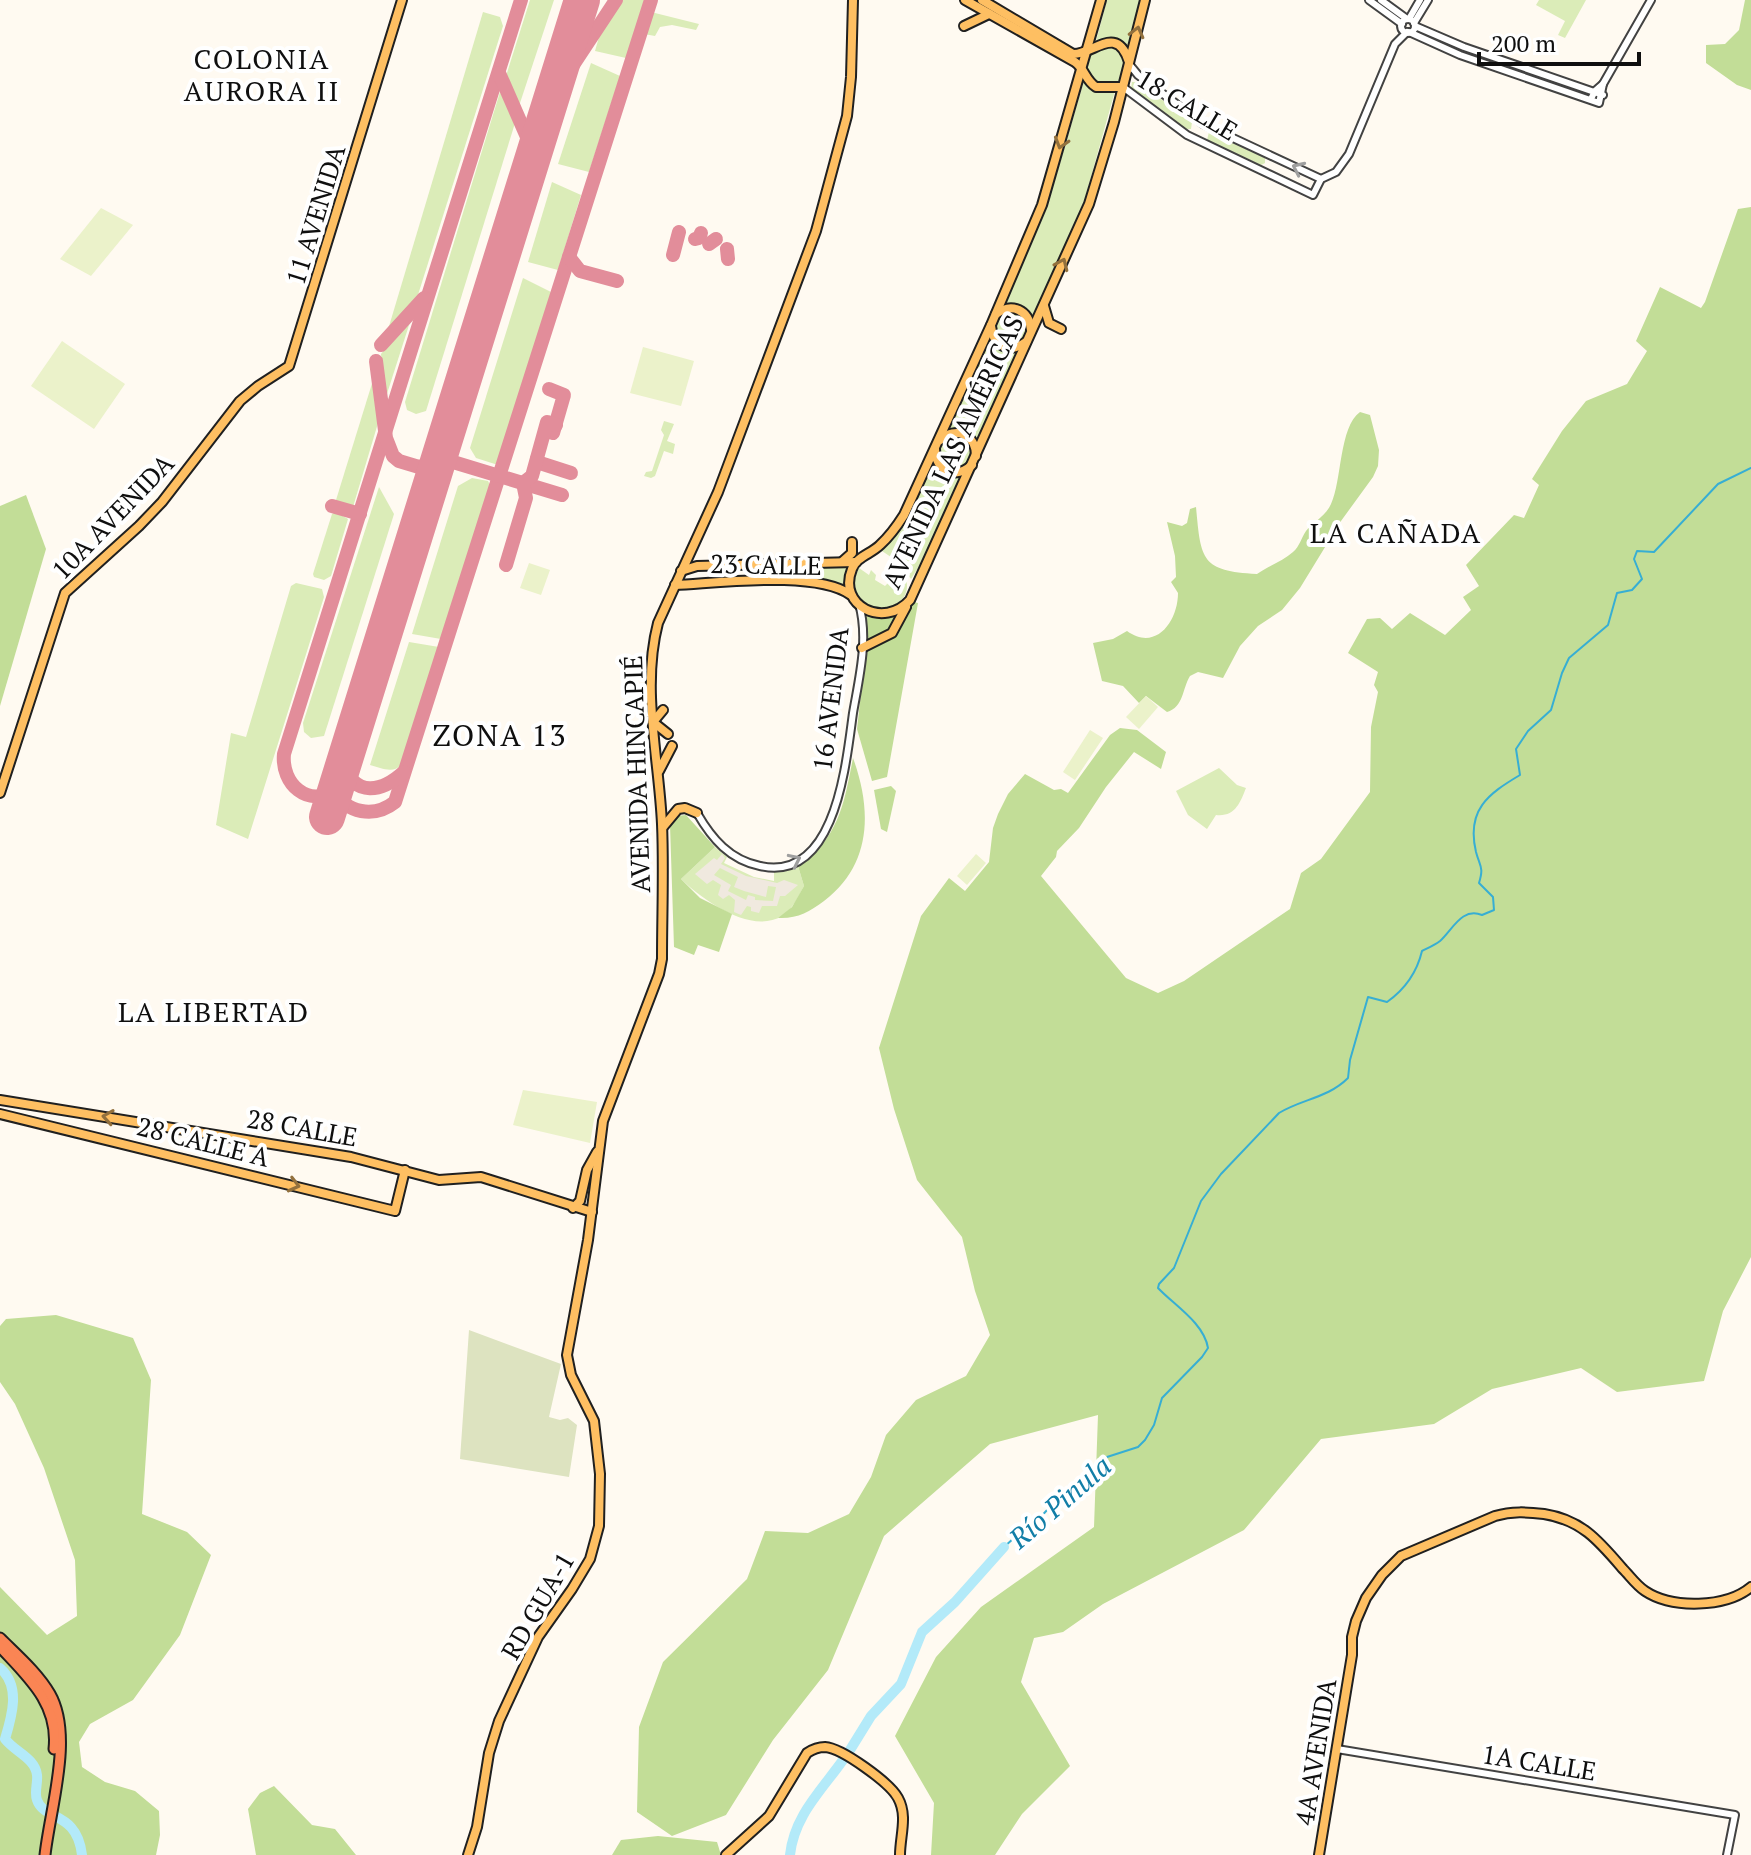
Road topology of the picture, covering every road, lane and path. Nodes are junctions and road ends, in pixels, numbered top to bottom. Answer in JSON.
{"nodes":[{"id":1,"x":402,"y":0,"type":"edge"},
{"id":2,"x":853,"y":0,"type":"edge"},
{"id":3,"x":965,"y":0,"type":"edge"},
{"id":4,"x":982,"y":0,"type":"edge"},
{"id":5,"x":1101,"y":0,"type":"edge"},
{"id":6,"x":1145,"y":0,"type":"edge"},
{"id":7,"x":1369,"y":0,"type":"edge"},
{"id":8,"x":1381,"y":0,"type":"edge"},
{"id":9,"x":1420,"y":0,"type":"edge"},
{"id":10,"x":1428,"y":0,"type":"edge"},
{"id":11,"x":1651,"y":0,"type":"edge"},
{"id":12,"x":989,"y":14,"type":"junction"},
{"id":13,"x":964,"y":26,"type":"dead end"},
{"id":14,"x":1408,"y":26,"type":"junction"},
{"id":15,"x":1088,"y":51,"type":"junction"},
{"id":16,"x":1129,"y":64,"type":"junction"},
{"id":17,"x":1083,"y":68,"type":"junction"},
{"id":18,"x":1609,"y":74,"type":"junction"},
{"id":19,"x":1603,"y":84,"type":"junction"},
{"id":20,"x":1123,"y":87,"type":"junction"},
{"id":21,"x":1582,"y":87,"type":"junction"},
{"id":22,"x":1595,"y":91,"type":"junction"},
{"id":23,"x":1603,"y":95,"type":"junction"},
{"id":24,"x":1591,"y":99,"type":"junction"},
{"id":25,"x":1321,"y":179,"type":"junction"},
{"id":26,"x":1044,"y":305,"type":"junction"},
{"id":27,"x":995,"y":315,"type":"junction"},
{"id":28,"x":991,"y":325,"type":"junction"},
{"id":29,"x":1061,"y":329,"type":"dead end"},
{"id":30,"x":1031,"y":331,"type":"junction"},
{"id":31,"x":1027,"y":341,"type":"junction"},
{"id":32,"x":296,"y":350,"type":"joint"},
{"id":33,"x":938,"y":443,"type":"junction"},
{"id":34,"x":974,"y":461,"type":"junction"},
{"id":35,"x":852,"y":542,"type":"dead end"},
{"id":36,"x":689,"y":554,"type":"junction"},
{"id":37,"x":856,"y":562,"type":"junction"},
{"id":38,"x":838,"y":563,"type":"junction"},
{"id":39,"x":772,"y":564,"type":"junction"},
{"id":40,"x":697,"y":566,"type":"junction"},
{"id":41,"x":681,"y":571,"type":"junction"},
{"id":42,"x":772,"y":582,"type":"junction"},
{"id":43,"x":675,"y":585,"type":"junction"},
{"id":44,"x":856,"y":600,"type":"junction"},
{"id":45,"x":910,"y":600,"type":"junction"},
{"id":46,"x":862,"y":648,"type":"junction"},
{"id":47,"x":663,"y":710,"type":"dead end"},
{"id":48,"x":653,"y":722,"type":"junction"},
{"id":49,"x":668,"y":734,"type":"dead end"},
{"id":50,"x":672,"y":746,"type":"dead end"},
{"id":51,"x":659,"y":772,"type":"junction"},
{"id":52,"x":0,"y":793,"type":"edge"},
{"id":53,"x":697,"y":813,"type":"joint"},
{"id":54,"x":662,"y":828,"type":"junction"},
{"id":55,"x":0,"y":1100,"type":"edge"},
{"id":56,"x":0,"y":1114,"type":"edge"},
{"id":57,"x":599,"y":1143,"type":"junction"},
{"id":58,"x":405,"y":1170,"type":"junction"},
{"id":59,"x":573,"y":1208,"type":"junction"},
{"id":60,"x":592,"y":1212,"type":"junction"},
{"id":61,"x":571,"y":1329,"type":"joint"},
{"id":62,"x":1751,"y":1587,"type":"edge"},
{"id":63,"x":0,"y":1638,"type":"edge"},
{"id":64,"x":0,"y":1647,"type":"edge"},
{"id":65,"x":20,"y":1663,"type":"junction"},
{"id":66,"x":1337,"y":1749,"type":"junction"},
{"id":67,"x":42,"y":1855,"type":"edge"},
{"id":68,"x":468,"y":1855,"type":"edge"},
{"id":69,"x":726,"y":1855,"type":"edge"},
{"id":70,"x":900,"y":1855,"type":"edge"},
{"id":71,"x":1319,"y":1855,"type":"edge"},
{"id":72,"x":1727,"y":1855,"type":"edge"}],
"edges":[{"from":1,"to":32,"type":"main road","name":"11 AVENIDA"},
{"from":2,"to":36,"type":"main road","name":"AVENIDA HINCAPIÉ"},
{"from":3,"to":12,"type":"main road","name":"18 CALLE"},
{"from":4,"to":15,"type":"main road","name":"18 CALLE"},
{"from":5,"to":15,"type":"main road","name":"AVENIDA LAS AMÉRICAS"},
{"from":16,"to":6,"type":"main road","name":"AVENIDA LAS AMÉRICAS","one_way":true},
{"from":7,"to":14,"type":"street"},
{"from":8,"to":14,"type":"street"},
{"from":9,"to":14,"type":"street"},
{"from":10,"to":14,"type":"street"},
{"from":11,"to":18,"type":"street"},
{"from":12,"to":13,"type":"main road"},
{"from":12,"to":17,"type":"main road","name":"18 CALLE"},
{"from":14,"to":21,"type":"street"},
{"from":14,"to":24,"type":"street"},
{"from":14,"to":25,"type":"street"},
{"from":15,"to":16,"type":"main road","name":"18 CALLE"},
{"from":15,"to":17,"type":"main road","name":"AVENIDA LAS AMÉRICAS"},
{"from":16,"to":20,"type":"main road","name":"AVENIDA LAS AMÉRICAS"},
{"from":25,"to":16,"type":"street","name":"18 CALLE","one_way":true},
{"from":17,"to":20,"type":"main road","name":"18 CALLE"},
{"from":17,"to":27,"type":"main road","name":"AVENIDA LAS AMÉRICAS","one_way":true},
{"from":18,"to":19,"type":"street"},
{"from":18,"to":21,"type":"street"},
{"from":19,"to":22,"type":"street"},
{"from":19,"to":23,"type":"street"},
{"from":20,"to":25,"type":"street","name":"18 CALLE"},
{"from":26,"to":20,"type":"main road","name":"AVENIDA LAS AMÉRICAS","one_way":true},
{"from":21,"to":22,"type":"street"},
{"from":22,"to":23,"type":"street"},
{"from":22,"to":24,"type":"street"},
{"from":23,"to":24,"type":"street"},
{"from":26,"to":29,"type":"main road"},
{"from":26,"to":30,"type":"main road","name":"AVENIDA LAS AMÉRICAS"},
{"from":27,"to":28,"type":"main road","name":"AVENIDA LAS AMÉRICAS"},
{"from":27,"to":30,"type":"main road"},
{"from":28,"to":31,"type":"main road"},
{"from":28,"to":33,"type":"main road","name":"AVENIDA LAS AMÉRICAS"},
{"from":30,"to":31,"type":"main road","name":"AVENIDA LAS AMÉRICAS"},
{"from":31,"to":34,"type":"main road","name":"AVENIDA LAS AMÉRICAS"},
{"from":32,"to":52,"type":"main road","name":"10A AVENIDA"},
{"from":33,"to":34,"type":"main road"},
{"from":33,"to":34,"type":"main road"},
{"from":33,"to":37,"type":"main road","name":"AVENIDA LAS AMÉRICAS"},
{"from":34,"to":45,"type":"main road","name":"AVENIDA LAS AMÉRICAS"},
{"from":35,"to":38,"type":"main road"},
{"from":36,"to":40,"type":"main road"},
{"from":36,"to":41,"type":"main road","name":"AVENIDA HINCAPIÉ"},
{"from":37,"to":38,"type":"main road","name":"23 CALLE"},
{"from":37,"to":44,"type":"main road","name":"AVENIDA LAS AMÉRICAS"},
{"from":38,"to":39,"type":"main road","name":"23 CALLE"},
{"from":39,"to":40,"type":"main road","name":"23 CALLE"},
{"from":39,"to":42,"type":"main road"},
{"from":40,"to":41,"type":"main road","name":"23 CALLE"},
{"from":41,"to":43,"type":"main road","name":"AVENIDA HINCAPIÉ"},
{"from":42,"to":43,"type":"main road","name":"23 CALLE"},
{"from":42,"to":44,"type":"main road","name":"23 CALLE"},
{"from":43,"to":48,"type":"main road","name":"AVENIDA HINCAPIÉ"},
{"from":44,"to":45,"type":"main road","name":"AVENIDA LAS AMÉRICAS"},
{"from":44,"to":46,"type":"street","name":"16 AVENIDA"},
{"from":45,"to":46,"type":"main road"},
{"from":53,"to":46,"type":"street","name":"16 AVENIDA","one_way":true},
{"from":47,"to":48,"type":"main road"},
{"from":48,"to":49,"type":"main road"},
{"from":48,"to":51,"type":"main road","name":"AVENIDA HINCAPIÉ"},
{"from":50,"to":51,"type":"main road"},
{"from":51,"to":54,"type":"main road","name":"AVENIDA HINCAPIÉ"},
{"from":53,"to":54,"type":"main road"},
{"from":54,"to":57,"type":"main road","name":"AVENIDA HINCAPIÉ"},
{"from":58,"to":55,"type":"main road","name":"28 CALLE","one_way":true},
{"from":56,"to":58,"type":"main road","name":"28 CALLE A","one_way":true},
{"from":57,"to":59,"type":"main road"},
{"from":57,"to":60,"type":"main road","name":"AVENIDA HINCAPIÉ"},
{"from":58,"to":59,"type":"main road","name":"28 CALLE"},
{"from":59,"to":60,"type":"main road","name":"28 CALLE"},
{"from":60,"to":61,"type":"main road","name":"AVENIDA HINCAPIÉ"},
{"from":61,"to":68,"type":"main road","name":"RD GUA-1"},
{"from":62,"to":66,"type":"main road","name":"4A AVENIDA"},
{"from":63,"to":65,"type":"highway"},
{"from":64,"to":65,"type":"highway"},
{"from":65,"to":67,"type":"highway"},
{"from":66,"to":71,"type":"main road","name":"4A AVENIDA"},
{"from":66,"to":72,"type":"street","name":"1A CALLE"},
{"from":69,"to":70,"type":"main road"}]}
